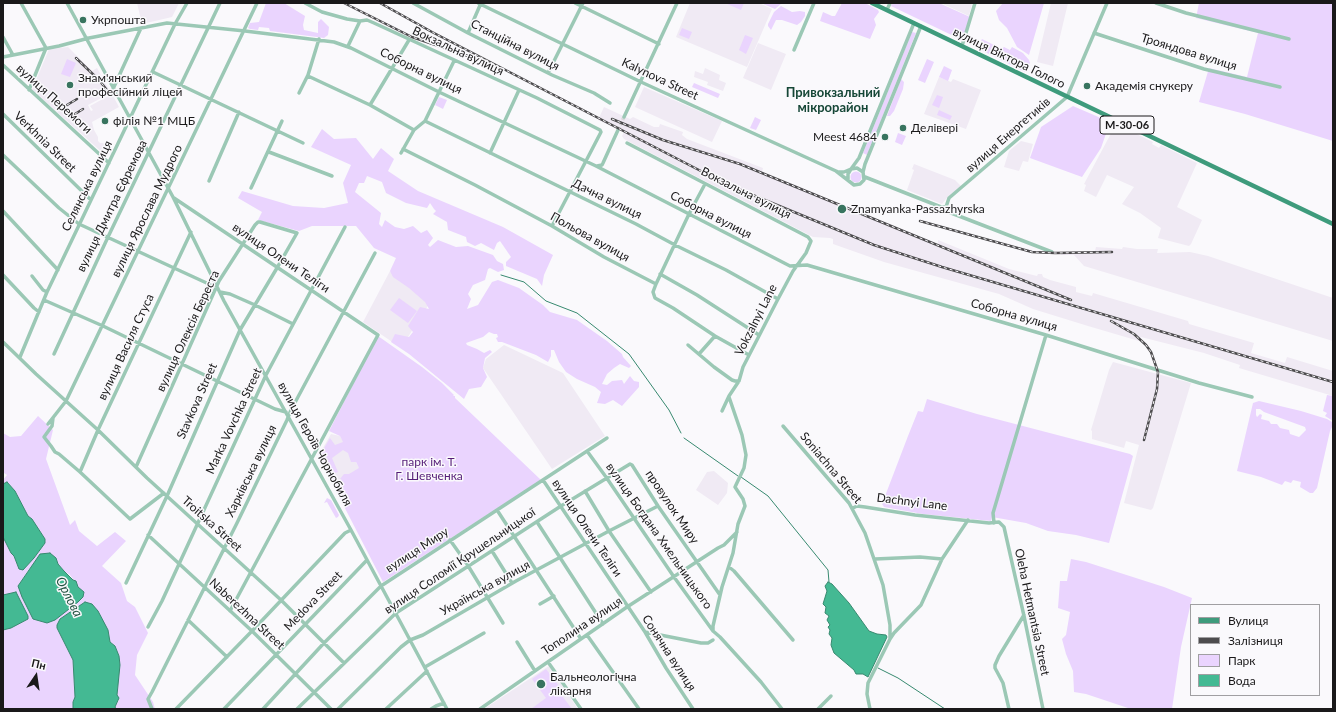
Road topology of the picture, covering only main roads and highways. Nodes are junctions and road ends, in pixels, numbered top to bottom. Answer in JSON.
{"nodes":[{"id":1,"x":872,"y":3,"type":"edge"},
{"id":2,"x":1333,"y":224,"type":"edge"}],
"edges":[{"from":1,"to":2,"type":"main road","name":"вулиця Віктора Голого","number":"М-30-06"}]}
